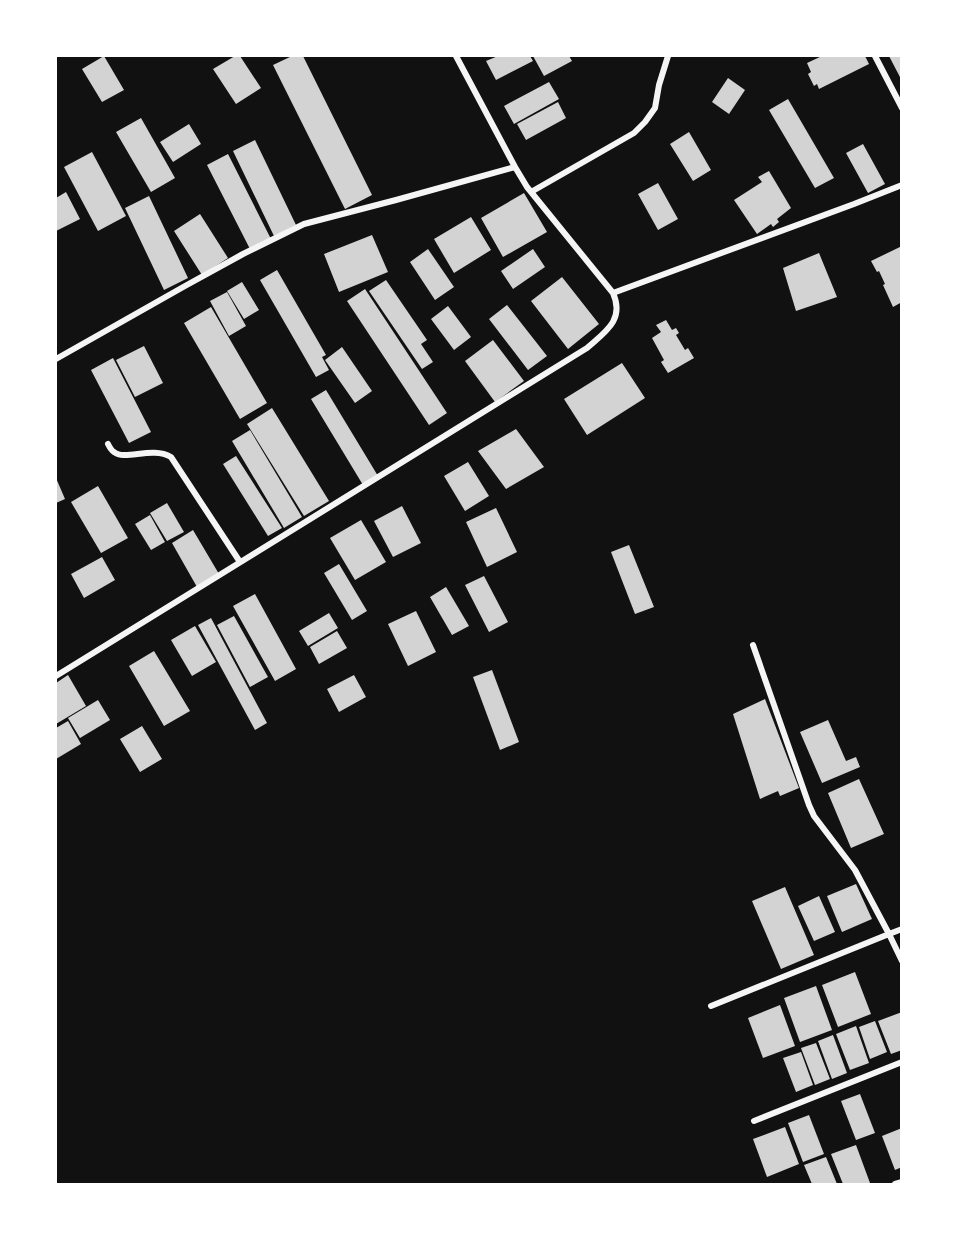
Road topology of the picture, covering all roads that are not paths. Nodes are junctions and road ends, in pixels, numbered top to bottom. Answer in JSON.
{"nodes":[{"id":1,"x":456,"y":56,"type":"edge"},
{"id":2,"x":668,"y":56,"type":"edge"},
{"id":3,"x":875,"y":56,"type":"edge"},
{"id":4,"x":902,"y":108,"type":"edge"},
{"id":5,"x":514,"y":167,"type":"junction"},
{"id":6,"x":902,"y":185,"type":"edge"},
{"id":7,"x":531,"y":192,"type":"junction"},
{"id":8,"x":613,"y":293,"type":"junction"},
{"id":9,"x":56,"y":359,"type":"edge"},
{"id":10,"x":108,"y":444,"type":"dead end"},
{"id":11,"x":240,"y":562,"type":"junction"},
{"id":12,"x":753,"y":645,"type":"dead end"},
{"id":13,"x":56,"y":676,"type":"edge"},
{"id":14,"x":902,"y":928,"type":"edge"},
{"id":15,"x":889,"y":934,"type":"junction"},
{"id":16,"x":902,"y":961,"type":"edge"},
{"id":17,"x":711,"y":1006,"type":"dead end"},
{"id":18,"x":902,"y":1062,"type":"edge"},
{"id":19,"x":754,"y":1121,"type":"dead end"},
{"id":20,"x":902,"y":1182,"type":"edge"},
{"id":21,"x":895,"y":1185,"type":"edge"}],
"edges":[{"from":1,"to":5,"type":"street"},
{"from":2,"to":7,"type":"street"},
{"from":3,"to":4,"type":"street"},
{"from":5,"to":7,"type":"street"},
{"from":5,"to":9,"type":"street"},
{"from":6,"to":8,"type":"street"},
{"from":7,"to":8,"type":"street"},
{"from":8,"to":11,"type":"street"},
{"from":10,"to":11,"type":"street"},
{"from":11,"to":13,"type":"street"},
{"from":12,"to":15,"type":"street"},
{"from":14,"to":15,"type":"street"},
{"from":15,"to":16,"type":"street"},
{"from":15,"to":17,"type":"street"},
{"from":18,"to":19,"type":"street"},
{"from":20,"to":21,"type":"street"}]}
